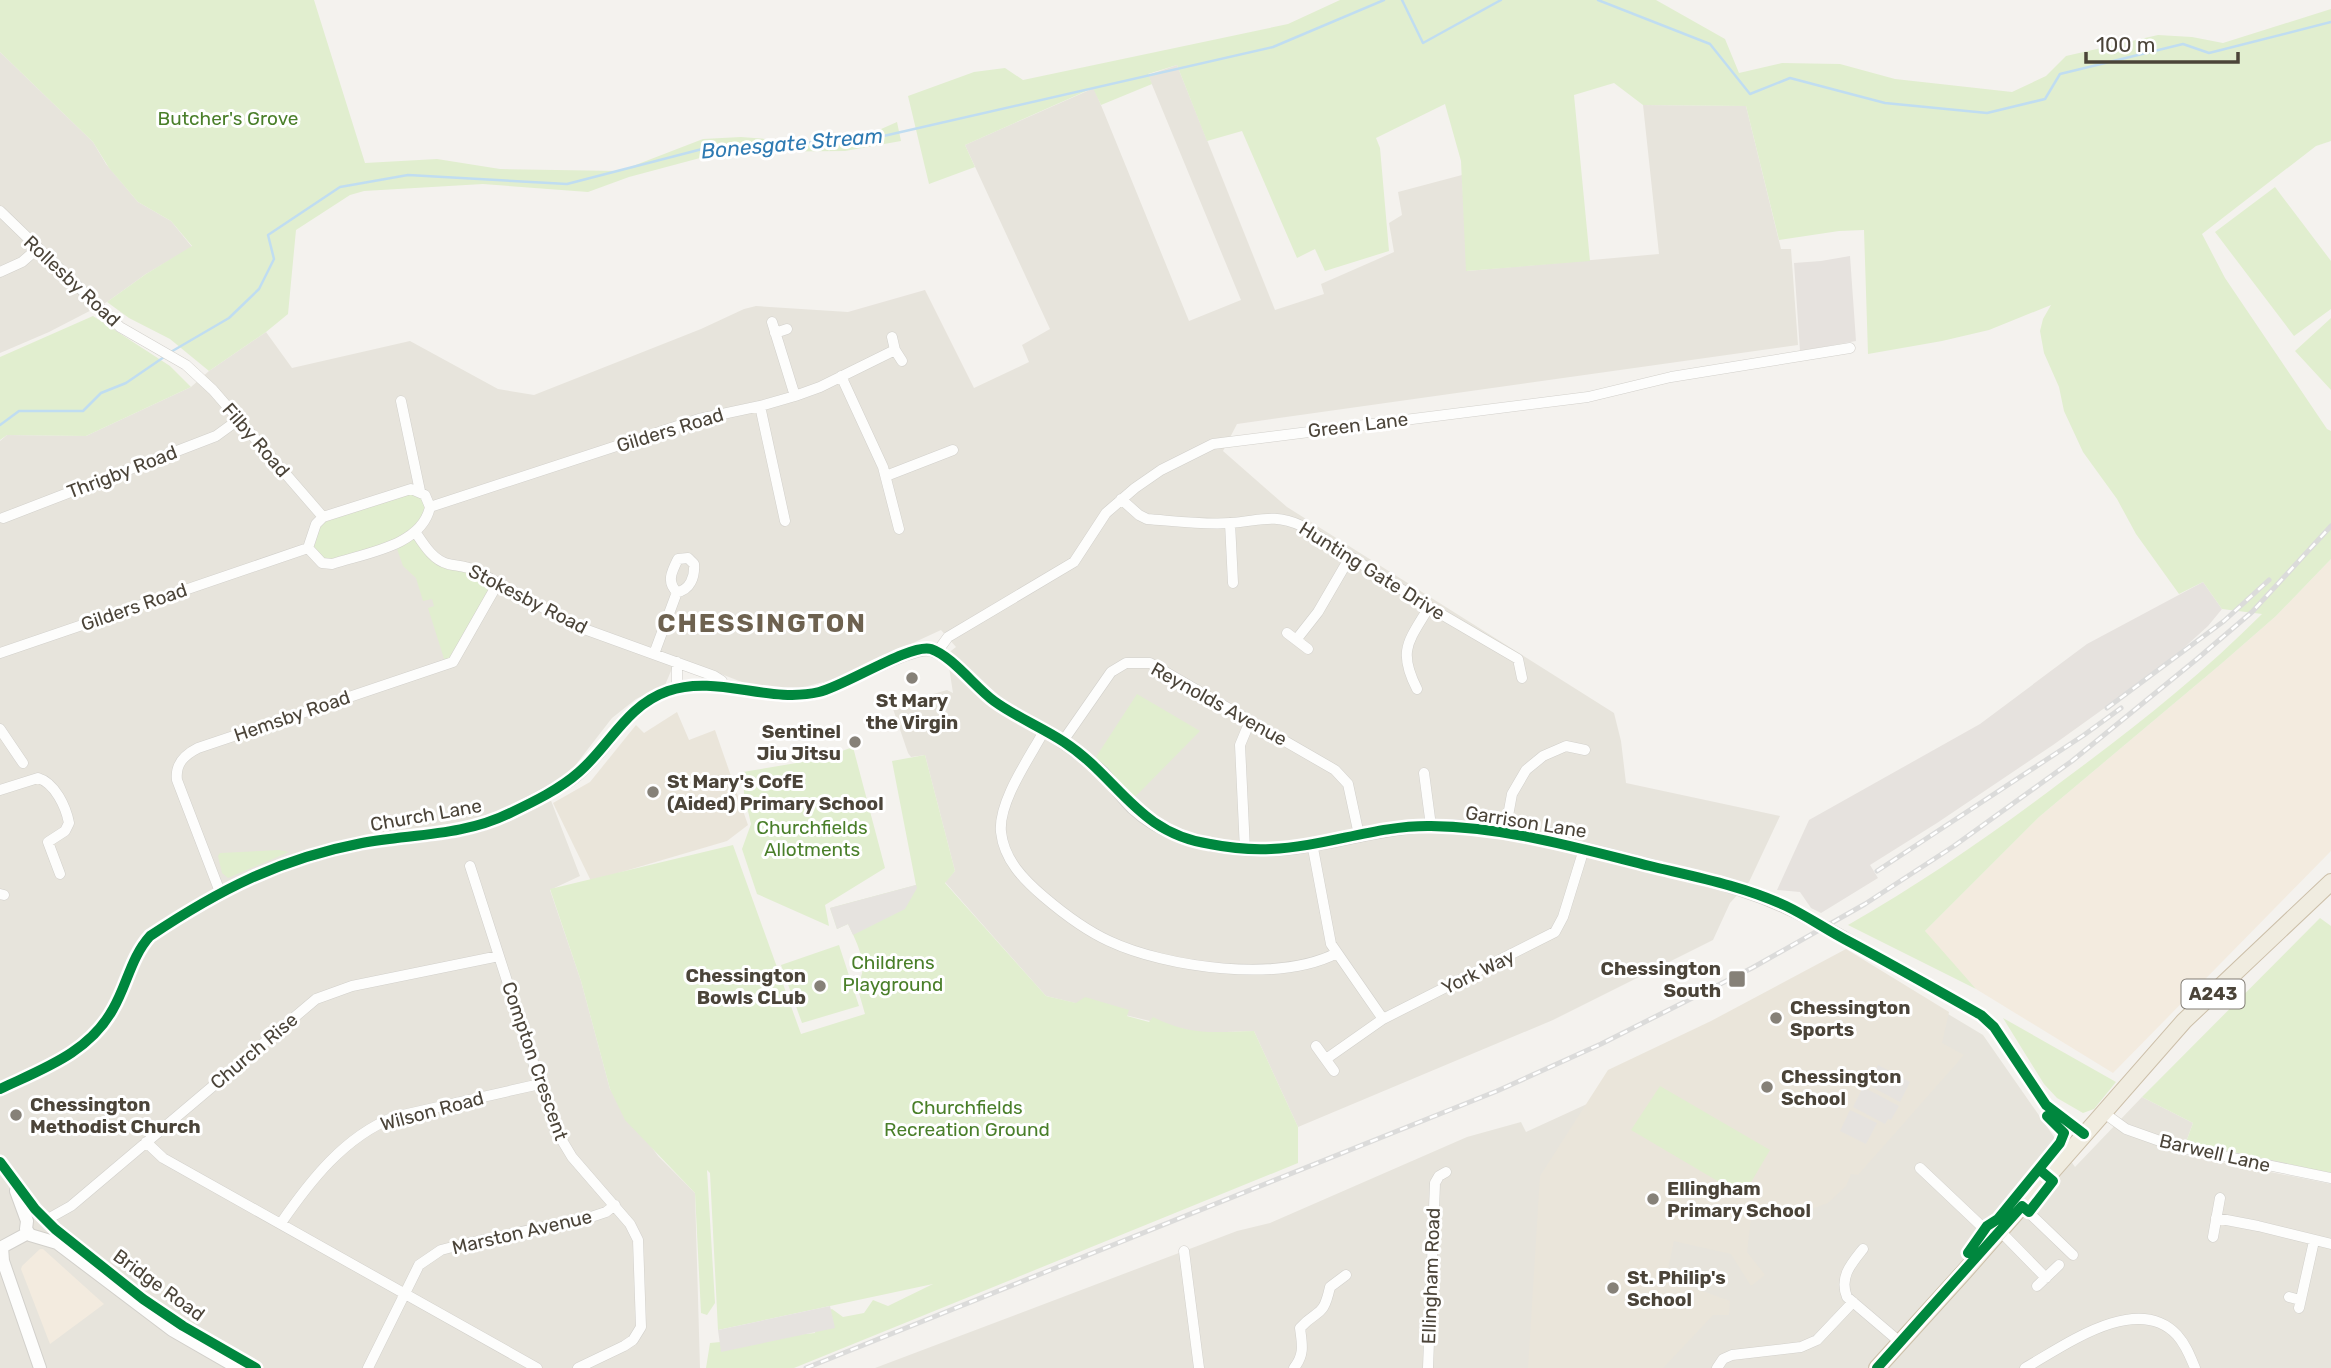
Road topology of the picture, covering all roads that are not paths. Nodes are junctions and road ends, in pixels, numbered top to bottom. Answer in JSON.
{"nodes":[{"id":1,"x":0,"y":211,"type":"edge"},
{"id":2,"x":37,"y":249,"type":"junction"},
{"id":3,"x":0,"y":272,"type":"edge"},
{"id":4,"x":772,"y":322,"type":"dead end"},
{"id":5,"x":787,"y":329,"type":"dead end"},
{"id":6,"x":775,"y":333,"type":"junction"},
{"id":7,"x":892,"y":337,"type":"dead end"},
{"id":8,"x":1850,"y":348,"type":"dead end"},
{"id":9,"x":895,"y":350,"type":"junction"},
{"id":10,"x":902,"y":361,"type":"dead end"},
{"id":11,"x":186,"y":365,"type":"joint"},
{"id":12,"x":841,"y":376,"type":"junction"},
{"id":13,"x":795,"y":396,"type":"junction"},
{"id":14,"x":401,"y":401,"type":"dead end"},
{"id":15,"x":760,"y":406,"type":"junction"},
{"id":16,"x":238,"y":421,"type":"junction"},
{"id":17,"x":936,"y":444,"type":"dead end"},
{"id":18,"x":953,"y":450,"type":"dead end"},
{"id":19,"x":940,"y":455,"type":"junction"},
{"id":20,"x":886,"y":476,"type":"junction"},
{"id":21,"x":420,"y":491,"type":"junction"},
{"id":22,"x":1121,"y":499,"type":"junction"},
{"id":23,"x":430,"y":507,"type":"junction"},
{"id":24,"x":323,"y":517,"type":"junction"},
{"id":25,"x":3,"y":518,"type":"dead end"},
{"id":26,"x":785,"y":522,"type":"dead end"},
{"id":27,"x":1230,"y":523,"type":"junction"},
{"id":28,"x":899,"y":529,"type":"dead end"},
{"id":29,"x":415,"y":533,"type":"junction"},
{"id":30,"x":308,"y":548,"type":"junction"},
{"id":31,"x":1350,"y":557,"type":"junction"},
{"id":32,"x":498,"y":583,"type":"junction"},
{"id":33,"x":1233,"y":583,"type":"dead end"},
{"id":34,"x":677,"y":592,"type":"dead end"},
{"id":35,"x":1429,"y":607,"type":"junction"},
{"id":36,"x":1308,"y":649,"type":"dead end"},
{"id":37,"x":937,"y":652,"type":"junction"},
{"id":38,"x":0,"y":653,"type":"edge"},
{"id":39,"x":654,"y":654,"type":"junction"},
{"id":40,"x":677,"y":663,"type":"junction"},
{"id":41,"x":1522,"y":678,"type":"dead end"},
{"id":42,"x":677,"y":688,"type":"junction"},
{"id":43,"x":722,"y":688,"type":"junction"},
{"id":44,"x":1417,"y":689,"type":"dead end"},
{"id":45,"x":1250,"y":721,"type":"junction"},
{"id":46,"x":0,"y":729,"type":"edge"},
{"id":47,"x":1044,"y":731,"type":"junction"},
{"id":48,"x":1063,"y":741,"type":"junction"},
{"id":49,"x":1585,"y":750,"type":"dead end"},
{"id":50,"x":23,"y":763,"type":"dead end"},
{"id":51,"x":1424,"y":773,"type":"dead end"},
{"id":52,"x":0,"y":790,"type":"edge"},
{"id":53,"x":1431,"y":826,"type":"junction"},
{"id":54,"x":1505,"y":832,"type":"junction"},
{"id":55,"x":1359,"y":835,"type":"junction"},
{"id":56,"x":1312,"y":844,"type":"junction"},
{"id":57,"x":1584,"y":849,"type":"junction"},
{"id":58,"x":1245,"y":850,"type":"junction"},
{"id":59,"x":470,"y":866,"type":"dead end"},
{"id":60,"x":60,"y":874,"type":"dead end"},
{"id":61,"x":2331,"y":882,"type":"edge"},
{"id":62,"x":220,"y":892,"type":"junction"},
{"id":63,"x":1337,"y":953,"type":"junction"},
{"id":64,"x":499,"y":956,"type":"junction"},
{"id":65,"x":1382,"y":1019,"type":"junction"},
{"id":66,"x":1317,"y":1046,"type":"dead end"},
{"id":67,"x":1326,"y":1059,"type":"junction"},
{"id":68,"x":1334,"y":1071,"type":"dead end"},
{"id":69,"x":540,"y":1084,"type":"junction"},
{"id":70,"x":0,"y":1089,"type":"edge"},
{"id":71,"x":2104,"y":1113,"type":"junction"},
{"id":72,"x":2084,"y":1134,"type":"junction"},
{"id":73,"x":146,"y":1142,"type":"junction"},
{"id":74,"x":2,"y":1164,"type":"edge"},
{"id":75,"x":1920,"y":1168,"type":"dead end"},
{"id":76,"x":1446,"y":1172,"type":"dead end"},
{"id":77,"x":2331,"y":1178,"type":"edge"},
{"id":78,"x":2220,"y":1198,"type":"dead end"},
{"id":79,"x":615,"y":1205,"type":"junction"},
{"id":80,"x":2022,"y":1206,"type":"junction"},
{"id":81,"x":45,"y":1219,"type":"junction"},
{"id":82,"x":2216,"y":1219,"type":"junction"},
{"id":83,"x":281,"y":1223,"type":"junction"},
{"id":84,"x":32,"y":1230,"type":"junction"},
{"id":85,"x":1997,"y":1235,"type":"junction"},
{"id":86,"x":2213,"y":1237,"type":"dead end"},
{"id":87,"x":2314,"y":1241,"type":"junction"},
{"id":88,"x":2331,"y":1244,"type":"edge"},
{"id":89,"x":1,"y":1246,"type":"edge"},
{"id":90,"x":1863,"y":1249,"type":"dead end"},
{"id":91,"x":1184,"y":1251,"type":"dead end"},
{"id":92,"x":2073,"y":1255,"type":"dead end"},
{"id":93,"x":2059,"y":1265,"type":"dead end"},
{"id":94,"x":1346,"y":1275,"type":"dead end"},
{"id":95,"x":2046,"y":1278,"type":"junction"},
{"id":96,"x":2037,"y":1286,"type":"dead end"},
{"id":97,"x":404,"y":1294,"type":"junction"},
{"id":98,"x":1853,"y":1302,"type":"junction"},
{"id":99,"x":2296,"y":1302,"type":"dead end"},
{"id":100,"x":1901,"y":1343,"type":"junction"},
{"id":101,"x":233,"y":1367,"type":"edge"},
{"id":102,"x":40,"y":1368,"type":"edge"},
{"id":103,"x":256,"y":1368,"type":"edge"},
{"id":104,"x":368,"y":1368,"type":"edge"},
{"id":105,"x":537,"y":1368,"type":"edge"},
{"id":106,"x":578,"y":1368,"type":"edge"},
{"id":107,"x":1199,"y":1368,"type":"edge"},
{"id":108,"x":1294,"y":1368,"type":"edge"},
{"id":109,"x":1428,"y":1368,"type":"edge"},
{"id":110,"x":1717,"y":1368,"type":"edge"},
{"id":111,"x":1877,"y":1368,"type":"edge"},
{"id":112,"x":2025,"y":1368,"type":"edge"},
{"id":113,"x":2196,"y":1368,"type":"edge"}],
"edges":[{"from":1,"to":2,"type":"street","name":"Rollesby Road"},
{"from":2,"to":3,"type":"street"},
{"from":2,"to":11,"type":"street","name":"Rollesby Road"},
{"from":4,"to":6,"type":"street"},
{"from":5,"to":6,"type":"street"},
{"from":6,"to":13,"type":"street"},
{"from":7,"to":9,"type":"street"},
{"from":8,"to":22,"type":"street","name":"Green Lane"},
{"from":9,"to":10,"type":"street"},
{"from":9,"to":12,"type":"street","name":"Gilders Road"},
{"from":11,"to":16,"type":"street","name":"Filby Road"},
{"from":12,"to":13,"type":"street","name":"Gilders Road"},
{"from":12,"to":20,"type":"street"},
{"from":13,"to":15,"type":"street","name":"Gilders Road"},
{"from":14,"to":21,"type":"street"},
{"from":15,"to":23,"type":"street","name":"Gilders Road"},
{"from":15,"to":26,"type":"street"},
{"from":16,"to":24,"type":"street","name":"Filby Road"},
{"from":16,"to":25,"type":"street","name":"Thrigby Road"},
{"from":17,"to":19,"type":"street"},
{"from":18,"to":19,"type":"street"},
{"from":19,"to":20,"type":"street"},
{"from":20,"to":28,"type":"street"},
{"from":21,"to":23,"type":"street"},
{"from":21,"to":24,"type":"street"},
{"from":22,"to":27,"type":"street","name":"Hunting Gate Drive"},
{"from":22,"to":37,"type":"street","name":"Green Lane"},
{"from":23,"to":29,"type":"street"},
{"from":24,"to":30,"type":"street"},
{"from":27,"to":31,"type":"street","name":"Hunting Gate Drive"},
{"from":27,"to":33,"type":"street"},
{"from":29,"to":30,"type":"street"},
{"from":29,"to":32,"type":"street","name":"Stokesby Road"},
{"from":30,"to":38,"type":"street","name":"Gilders Road"},
{"from":31,"to":35,"type":"street","name":"Hunting Gate Drive"},
{"from":31,"to":36,"type":"street"},
{"from":32,"to":39,"type":"street","name":"Stokesby Road"},
{"from":32,"to":62,"type":"street","name":"Hemsby Road"},
{"from":34,"to":39,"type":"street"},
{"from":35,"to":41,"type":"street","name":"Hunting Gate Drive"},
{"from":35,"to":44,"type":"street"},
{"from":37,"to":43,"type":"street","name":"Church Lane"},
{"from":37,"to":47,"type":"street","name":"Garrison Lane"},
{"from":39,"to":40,"type":"street","name":"Stokesby Road"},
{"from":40,"to":42,"type":"street"},
{"from":40,"to":43,"type":"street","name":"Stokesby Road"},
{"from":42,"to":43,"type":"street","name":"Church Lane"},
{"from":42,"to":62,"type":"street","name":"Church Lane"},
{"from":45,"to":48,"type":"street","name":"Reynolds Avenue"},
{"from":45,"to":55,"type":"street","name":"Reynolds Avenue"},
{"from":45,"to":58,"type":"street"},
{"from":46,"to":50,"type":"street"},
{"from":47,"to":48,"type":"street","name":"Garrison Lane"},
{"from":47,"to":63,"type":"street"},
{"from":48,"to":58,"type":"street","name":"Garrison Lane"},
{"from":49,"to":54,"type":"street"},
{"from":51,"to":53,"type":"street"},
{"from":52,"to":60,"type":"street"},
{"from":53,"to":54,"type":"street","name":"Garrison Lane"},
{"from":53,"to":55,"type":"street","name":"Garrison Lane"},
{"from":54,"to":57,"type":"street","name":"Garrison Lane"},
{"from":55,"to":56,"type":"street","name":"Garrison Lane"},
{"from":56,"to":58,"type":"street","name":"Garrison Lane"},
{"from":56,"to":63,"type":"street"},
{"from":57,"to":65,"type":"street","name":"York Way"},
{"from":57,"to":72,"type":"street","name":"Garrison Lane","bridge":true},
{"from":59,"to":64,"type":"street","name":"Compton Crescent"},
{"from":61,"to":71,"type":"highway","number":"A243"},
{"from":62,"to":70,"type":"street","name":"Church Lane"},
{"from":63,"to":65,"type":"street"},
{"from":64,"to":69,"type":"street","name":"Compton Crescent"},
{"from":64,"to":73,"type":"street","name":"Church Rise"},
{"from":65,"to":67,"type":"street","name":"York Way"},
{"from":66,"to":67,"type":"street"},
{"from":67,"to":68,"type":"street"},
{"from":69,"to":79,"type":"street","name":"Compton Crescent"},
{"from":69,"to":83,"type":"street","name":"Wilson Road"},
{"from":71,"to":72,"type":"highway","number":"A243"},
{"from":71,"to":77,"type":"street","name":"Barwell Lane"},
{"from":72,"to":80,"type":"highway","number":"A243"},
{"from":73,"to":81,"type":"street","name":"Church Rise"},
{"from":73,"to":83,"type":"street"},
{"from":74,"to":81,"type":"street","name":"Bridge Road"},
{"from":74,"to":84,"type":"street"},
{"from":75,"to":85,"type":"street"},
{"from":76,"to":109,"type":"street","name":"Ellingham Road"},
{"from":78,"to":82,"type":"street"},
{"from":79,"to":97,"type":"street","name":"Marston Avenue"},
{"from":79,"to":106,"type":"street","name":"Compton Crescent"},
{"from":80,"to":85,"type":"highway","number":"A243"},
{"from":80,"to":92,"type":"street"},
{"from":81,"to":84,"type":"street"},
{"from":81,"to":84,"type":"street"},
{"from":81,"to":103,"type":"street","name":"Bridge Road"},
{"from":82,"to":86,"type":"street"},
{"from":82,"to":87,"type":"street"},
{"from":83,"to":97,"type":"street"},
{"from":84,"to":89,"type":"street"},
{"from":84,"to":101,"type":"street","name":"Bridge Road"},
{"from":85,"to":95,"type":"street"},
{"from":85,"to":100,"type":"highway","number":"A243"},
{"from":87,"to":88,"type":"street"},
{"from":87,"to":99,"type":"street"},
{"from":89,"to":102,"type":"street"},
{"from":90,"to":98,"type":"street"},
{"from":91,"to":107,"type":"street"},
{"from":93,"to":95,"type":"street"},
{"from":94,"to":108,"type":"street"},
{"from":95,"to":96,"type":"street"},
{"from":97,"to":104,"type":"street","name":"Marston Avenue"},
{"from":97,"to":105,"type":"street"},
{"from":98,"to":100,"type":"street"},
{"from":98,"to":110,"type":"street"},
{"from":100,"to":111,"type":"highway","number":"A243"},
{"from":112,"to":113,"type":"street"}]}
